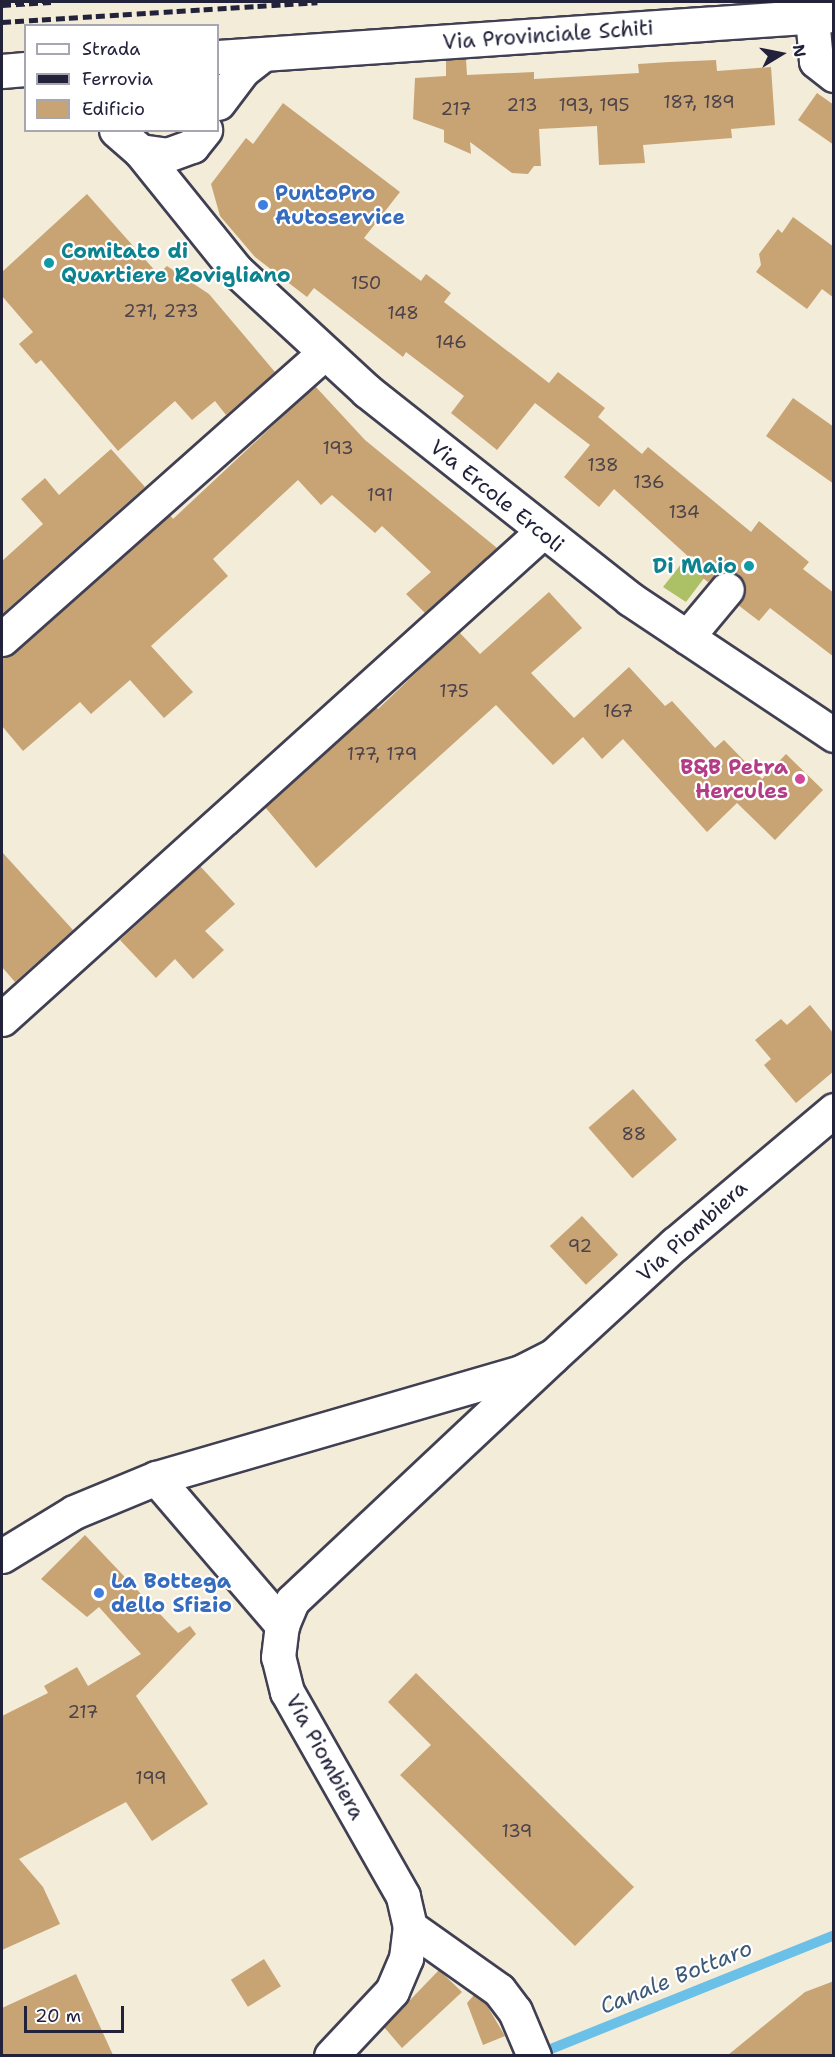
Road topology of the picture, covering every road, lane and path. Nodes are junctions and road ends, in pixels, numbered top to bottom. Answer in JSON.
{"nodes":[{"id":1,"x":823,"y":16,"type":"edge"},
{"id":2,"x":261,"y":55,"type":"junction"},
{"id":3,"x":219,"y":57,"type":"edge"},
{"id":4,"x":24,"y":69,"type":"edge"},
{"id":5,"x":2,"y":71,"type":"edge"},
{"id":6,"x":834,"y":75,"type":"edge"},
{"id":7,"x":219,"y":102,"type":"edge"},
{"id":8,"x":203,"y":133,"type":"edge"},
{"id":9,"x":128,"y":141,"type":"edge"},
{"id":10,"x":195,"y":217,"type":"junction"},
{"id":11,"x":324,"y":353,"type":"junction"},
{"id":12,"x":541,"y":532,"type":"junction"},
{"id":13,"x":727,"y":589,"type":"dead end"},
{"id":14,"x":687,"y":636,"type":"junction"},
{"id":15,"x":2,"y":639,"type":"edge"},
{"id":16,"x":834,"y":735,"type":"edge"},
{"id":17,"x":2,"y":1019,"type":"edge"},
{"id":18,"x":834,"y":1110,"type":"edge"},
{"id":19,"x":553,"y":1356,"type":"junction"},
{"id":20,"x":156,"y":1478,"type":"junction"},
{"id":21,"x":2,"y":1556,"type":"edge"},
{"id":22,"x":282,"y":1625,"type":"junction"},
{"id":23,"x":410,"y":1927,"type":"junction"},
{"id":24,"x":530,"y":2044,"type":"edge"},
{"id":25,"x":332,"y":2055,"type":"edge"}],
"edges":[{"from":1,"to":2,"type":"street","name":"Via Provinciale Schiti"},
{"from":1,"to":6,"type":"street"},
{"from":2,"to":3,"type":"street","name":"Via Provinciale Schiti"},
{"from":2,"to":7,"type":"street"},
{"from":4,"to":5,"type":"street"},
{"from":8,"to":9,"type":"street"},
{"from":8,"to":10,"type":"street"},
{"from":9,"to":10,"type":"street","name":"Via Ercole Ercoli"},
{"from":10,"to":11,"type":"street","name":"Via Ercole Ercoli"},
{"from":11,"to":12,"type":"street","name":"Via Ercole Ercoli"},
{"from":11,"to":15,"type":"street"},
{"from":12,"to":14,"type":"street","name":"Via Ercole Ercoli"},
{"from":12,"to":17,"type":"street"},
{"from":13,"to":14,"type":"street"},
{"from":14,"to":16,"type":"street","name":"Via Ercole Ercoli"},
{"from":18,"to":19,"type":"street","name":"Via Piombiera"},
{"from":19,"to":20,"type":"street","name":"Via Piombiera"},
{"from":19,"to":22,"type":"street","name":"Via Piombiera"},
{"from":20,"to":21,"type":"street","name":"Via Piombiera"},
{"from":20,"to":22,"type":"street"},
{"from":22,"to":23,"type":"street","name":"Via Piombiera"},
{"from":23,"to":24,"type":"street"},
{"from":23,"to":25,"type":"street","name":"Via Piombiera"}]}
